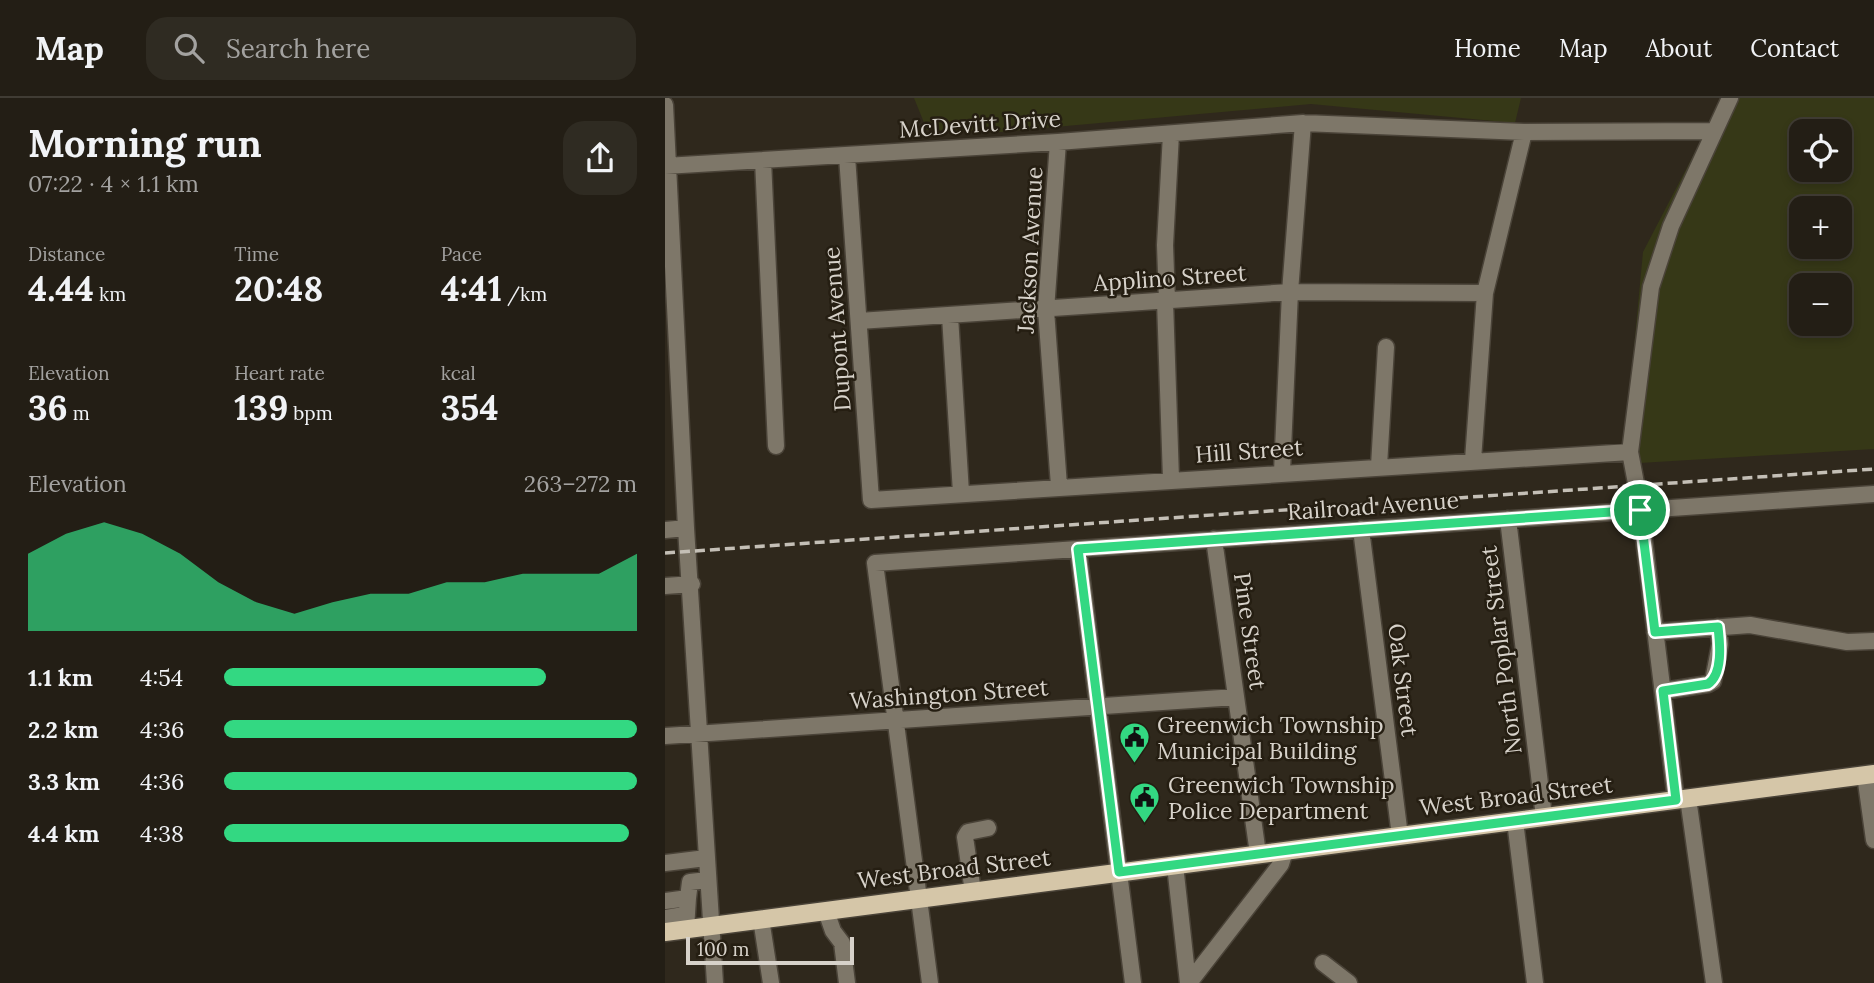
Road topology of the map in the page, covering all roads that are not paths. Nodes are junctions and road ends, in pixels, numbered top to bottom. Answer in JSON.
{"nodes":[{"id":1,"x":1730,"y":98,"type":"edge"},
{"id":2,"x":665,"y":105,"type":"edge"},
{"id":3,"x":1303,"y":123,"type":"junction"},
{"id":4,"x":1714,"y":131,"type":"junction"},
{"id":5,"x":1524,"y":132,"type":"junction"},
{"id":6,"x":1171,"y":134,"type":"junction"},
{"id":7,"x":1058,"y":142,"type":"junction"},
{"id":8,"x":848,"y":156,"type":"junction"},
{"id":9,"x":763,"y":160,"type":"junction"},
{"id":10,"x":667,"y":165,"type":"edge"},
{"id":11,"x":1290,"y":292,"type":"junction"},
{"id":12,"x":1485,"y":293,"type":"junction"},
{"id":13,"x":1166,"y":301,"type":"junction"},
{"id":14,"x":1046,"y":310,"type":"junction"},
{"id":15,"x":950,"y":316,"type":"junction"},
{"id":16,"x":859,"y":321,"type":"junction"},
{"id":17,"x":1386,"y":347,"type":"dead end"},
{"id":18,"x":776,"y":446,"type":"dead end"},
{"id":19,"x":1630,"y":452,"type":"junction"},
{"id":20,"x":1473,"y":460,"type":"junction"},
{"id":21,"x":1379,"y":466,"type":"junction"},
{"id":22,"x":1282,"y":472,"type":"junction"},
{"id":23,"x":1171,"y":479,"type":"junction"},
{"id":24,"x":1059,"y":486,"type":"junction"},
{"id":25,"x":961,"y":493,"type":"junction"},
{"id":26,"x":1874,"y":494,"type":"edge"},
{"id":27,"x":870,"y":500,"type":"joint"},
{"id":28,"x":1640,"y":510,"type":"junction"},
{"id":29,"x":1508,"y":519,"type":"junction"},
{"id":30,"x":686,"y":528,"type":"junction"},
{"id":31,"x":1360,"y":529,"type":"junction"},
{"id":32,"x":665,"y":530,"type":"edge"},
{"id":33,"x":1214,"y":539,"type":"junction"},
{"id":34,"x":1078,"y":549,"type":"junction"},
{"id":35,"x":692,"y":584,"type":"junction"},
{"id":36,"x":665,"y":586,"type":"edge"},
{"id":37,"x":1718,"y":627,"type":"junction"},
{"id":38,"x":1655,"y":632,"type":"junction"},
{"id":39,"x":1874,"y":640,"type":"edge"},
{"id":40,"x":1663,"y":691,"type":"junction"},
{"id":41,"x":1236,"y":697,"type":"junction"},
{"id":42,"x":1098,"y":706,"type":"junction"},
{"id":43,"x":895,"y":720,"type":"junction"},
{"id":44,"x":698,"y":734,"type":"junction"},
{"id":45,"x":665,"y":736,"type":"edge"},
{"id":46,"x":1870,"y":774,"type":"edge"},
{"id":47,"x":1682,"y":799,"type":"junction"},
{"id":48,"x":1544,"y":817,"type":"junction"},
{"id":49,"x":1515,"y":821,"type":"junction"},
{"id":50,"x":988,"y":828,"type":"dead end"},
{"id":51,"x":1401,"y":836,"type":"junction"},
{"id":52,"x":1874,"y":840,"type":"edge"},
{"id":53,"x":1285,"y":851,"type":"junction"},
{"id":54,"x":1258,"y":854,"type":"junction"},
{"id":55,"x":706,"y":858,"type":"junction"},
{"id":56,"x":665,"y":863,"type":"edge"},
{"id":57,"x":1175,"y":865,"type":"junction"},
{"id":58,"x":1119,"y":872,"type":"junction"},
{"id":59,"x":708,"y":880,"type":"junction"},
{"id":60,"x":973,"y":892,"type":"junction"},
{"id":61,"x":919,"y":899,"type":"junction"},
{"id":62,"x":665,"y":901,"type":"edge"},
{"id":63,"x":709,"y":905,"type":"junction"},
{"id":64,"x":826,"y":911,"type":"junction"},
{"id":65,"x":687,"y":912,"type":"junction"},
{"id":66,"x":665,"y":918,"type":"edge"},
{"id":67,"x":761,"y":919,"type":"junction"},
{"id":68,"x":711,"y":926,"type":"junction"},
{"id":69,"x":665,"y":932,"type":"edge"},
{"id":70,"x":1323,"y":963,"type":"dead end"},
{"id":71,"x":715,"y":983,"type":"edge"},
{"id":72,"x":771,"y":983,"type":"edge"},
{"id":73,"x":847,"y":983,"type":"edge"},
{"id":74,"x":930,"y":983,"type":"edge"},
{"id":75,"x":1133,"y":983,"type":"edge"},
{"id":76,"x":1189,"y":983,"type":"edge"},
{"id":77,"x":1349,"y":983,"type":"edge"},
{"id":78,"x":1535,"y":983,"type":"edge"},
{"id":79,"x":1714,"y":983,"type":"edge"}],
"edges":[{"from":1,"to":4,"type":"street"},
{"from":2,"to":10,"type":"street"},
{"from":3,"to":5,"type":"street","name":"McDevitt Drive"},
{"from":3,"to":6,"type":"street","name":"McDevitt Drive"},
{"from":3,"to":11,"type":"street"},
{"from":4,"to":5,"type":"street","name":"McDevitt Drive"},
{"from":4,"to":19,"type":"street"},
{"from":5,"to":12,"type":"street"},
{"from":6,"to":7,"type":"street","name":"McDevitt Drive"},
{"from":6,"to":13,"type":"street"},
{"from":7,"to":8,"type":"street","name":"McDevitt Drive"},
{"from":7,"to":14,"type":"street","name":"Jackson Avenue"},
{"from":8,"to":9,"type":"street","name":"McDevitt Drive"},
{"from":8,"to":16,"type":"street","name":"Dupont Avenue"},
{"from":9,"to":10,"type":"street","name":"McDevitt Drive"},
{"from":9,"to":18,"type":"street"},
{"from":10,"to":30,"type":"street"},
{"from":11,"to":12,"type":"street","name":"Applino Street"},
{"from":11,"to":13,"type":"street","name":"Applino Street"},
{"from":11,"to":22,"type":"street"},
{"from":12,"to":20,"type":"street"},
{"from":13,"to":14,"type":"street","name":"Applino Street"},
{"from":13,"to":23,"type":"street"},
{"from":14,"to":15,"type":"street","name":"Applino Street"},
{"from":14,"to":24,"type":"street","name":"Jackson Avenue"},
{"from":15,"to":16,"type":"street","name":"Applino Street"},
{"from":15,"to":25,"type":"street"},
{"from":16,"to":27,"type":"street","name":"Dupont Avenue"},
{"from":17,"to":21,"type":"street"},
{"from":19,"to":20,"type":"street","name":"Hill Street"},
{"from":19,"to":28,"type":"street"},
{"from":20,"to":21,"type":"street","name":"Hill Street"},
{"from":21,"to":22,"type":"street","name":"Hill Street"},
{"from":22,"to":23,"type":"street","name":"Hill Street"},
{"from":23,"to":24,"type":"street","name":"Hill Street"},
{"from":24,"to":25,"type":"street","name":"Hill Street"},
{"from":25,"to":27,"type":"street","name":"Hill Street"},
{"from":26,"to":28,"type":"street","name":"Railroad Avenue"},
{"from":28,"to":29,"type":"street","name":"Railroad Avenue"},
{"from":28,"to":38,"type":"street"},
{"from":29,"to":31,"type":"street","name":"Railroad Avenue"},
{"from":29,"to":48,"type":"street","name":"North Poplar Street"},
{"from":30,"to":32,"type":"street"},
{"from":30,"to":35,"type":"street"},
{"from":31,"to":33,"type":"street","name":"Railroad Avenue"},
{"from":31,"to":51,"type":"street","name":"Oak Street"},
{"from":33,"to":34,"type":"street","name":"Railroad Avenue"},
{"from":33,"to":41,"type":"street","name":"Pine Street"},
{"from":34,"to":42,"type":"street"},
{"from":34,"to":43,"type":"street","name":"Railroad Avenue"},
{"from":35,"to":36,"type":"street"},
{"from":35,"to":44,"type":"street"},
{"from":37,"to":38,"type":"street"},
{"from":37,"to":39,"type":"street"},
{"from":37,"to":40,"type":"street"},
{"from":38,"to":40,"type":"street"},
{"from":40,"to":47,"type":"street"},
{"from":41,"to":42,"type":"street","name":"Washington Street"},
{"from":41,"to":54,"type":"street","name":"Pine Street"},
{"from":42,"to":43,"type":"street","name":"Washington Street"},
{"from":42,"to":58,"type":"street"},
{"from":43,"to":44,"type":"street","name":"Washington Street"},
{"from":43,"to":61,"type":"street"},
{"from":44,"to":45,"type":"street","name":"Washington Street"},
{"from":44,"to":55,"type":"street"},
{"from":46,"to":47,"type":"main road","name":"West Broad Street"},
{"from":46,"to":52,"type":"street"},
{"from":47,"to":48,"type":"main road","name":"West Broad Street"},
{"from":47,"to":79,"type":"street"},
{"from":48,"to":49,"type":"main road","name":"West Broad Street"},
{"from":49,"to":51,"type":"main road","name":"West Broad Street"},
{"from":49,"to":78,"type":"street"},
{"from":50,"to":60,"type":"street"},
{"from":51,"to":53,"type":"main road","name":"West Broad Street"},
{"from":53,"to":54,"type":"main road","name":"West Broad Street"},
{"from":53,"to":76,"type":"street"},
{"from":54,"to":57,"type":"main road","name":"West Broad Street"},
{"from":55,"to":56,"type":"street"},
{"from":55,"to":59,"type":"street"},
{"from":57,"to":58,"type":"main road","name":"West Broad Street"},
{"from":57,"to":76,"type":"street"},
{"from":58,"to":60,"type":"main road","name":"West Broad Street"},
{"from":58,"to":75,"type":"street"},
{"from":59,"to":63,"type":"street"},
{"from":59,"to":65,"type":"street"},
{"from":60,"to":61,"type":"main road","name":"West Broad Street"},
{"from":61,"to":64,"type":"main road","name":"West Broad Street"},
{"from":61,"to":74,"type":"street"},
{"from":62,"to":65,"type":"street"},
{"from":63,"to":65,"type":"street"},
{"from":63,"to":68,"type":"street"},
{"from":64,"to":67,"type":"main road","name":"West Broad Street"},
{"from":64,"to":73,"type":"street"},
{"from":65,"to":66,"type":"street"},
{"from":65,"to":68,"type":"main road","name":"West Broad Street"},
{"from":65,"to":69,"type":"main road","name":"West Broad Street"},
{"from":67,"to":68,"type":"main road","name":"West Broad Street"},
{"from":67,"to":72,"type":"street"},
{"from":68,"to":71,"type":"street"},
{"from":70,"to":77,"type":"street"}]}
